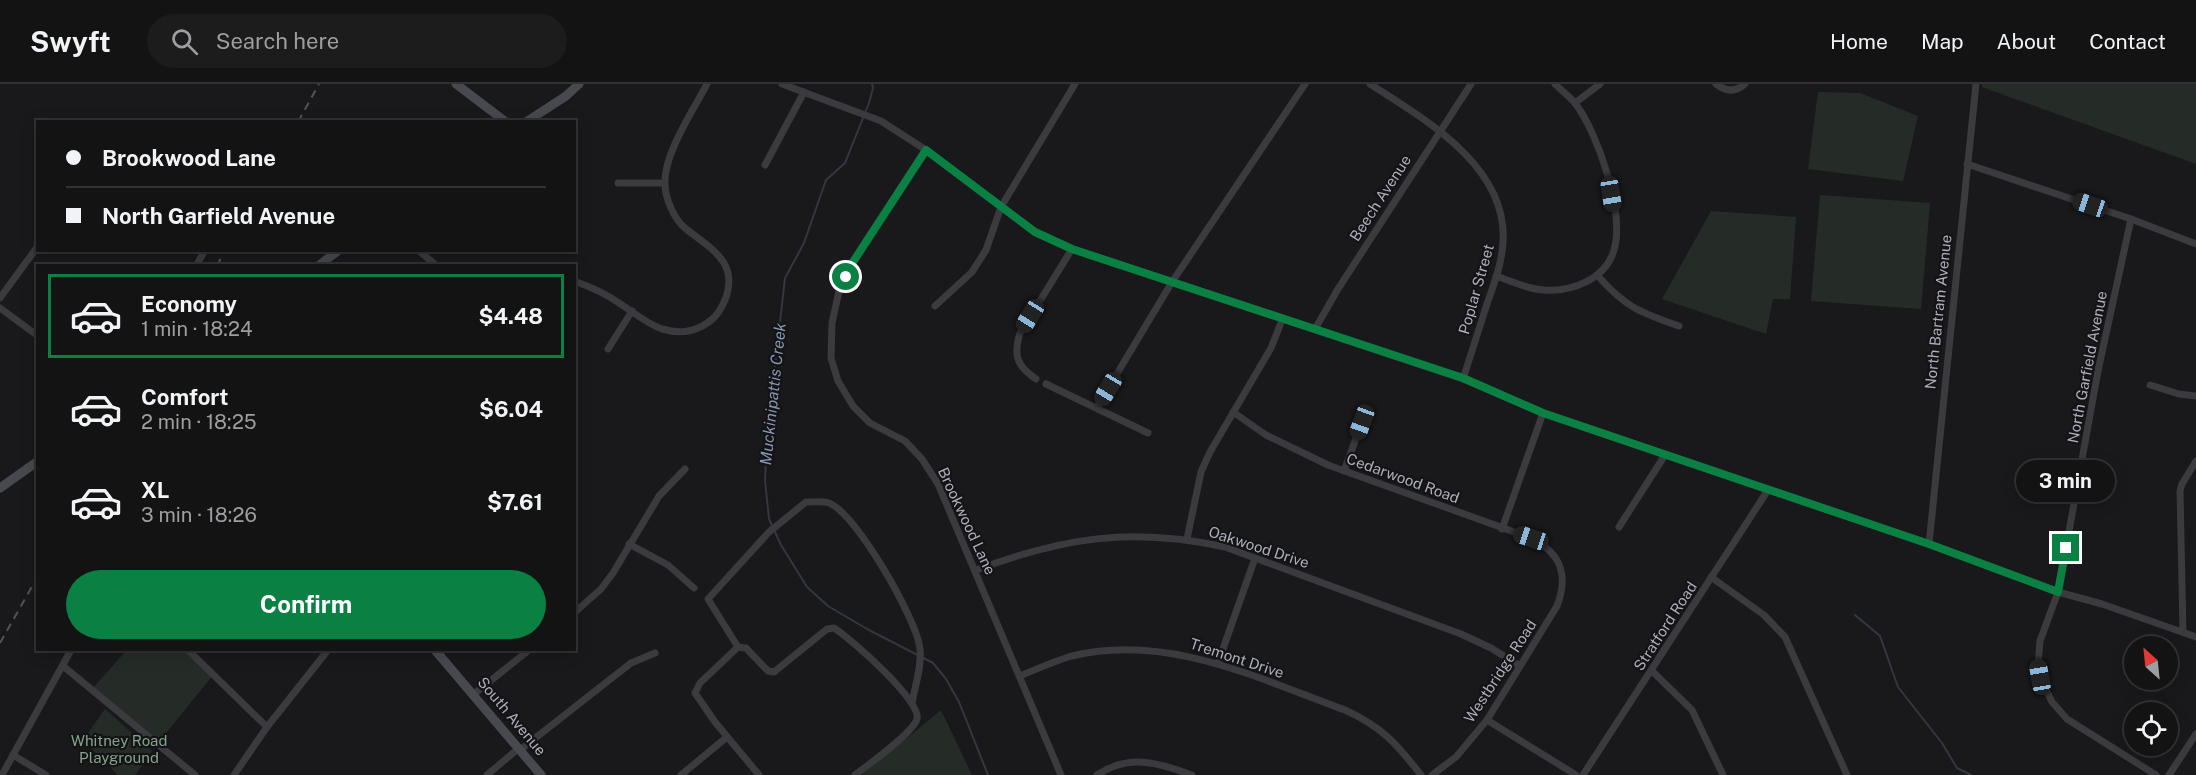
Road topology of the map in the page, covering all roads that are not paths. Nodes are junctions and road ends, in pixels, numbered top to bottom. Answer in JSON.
{"nodes":[{"id":1,"x":456,"y":84,"type":"edge"},
{"id":2,"x":579,"y":84,"type":"edge"},
{"id":3,"x":707,"y":84,"type":"edge"},
{"id":4,"x":782,"y":84,"type":"edge"},
{"id":5,"x":1075,"y":84,"type":"edge"},
{"id":6,"x":1305,"y":84,"type":"edge"},
{"id":7,"x":1370,"y":84,"type":"edge"},
{"id":8,"x":1472,"y":84,"type":"edge"},
{"id":9,"x":1555,"y":84,"type":"edge"},
{"id":10,"x":1600,"y":84,"type":"edge"},
{"id":11,"x":1716,"y":84,"type":"edge"},
{"id":12,"x":1745,"y":84,"type":"edge"},
{"id":13,"x":1976,"y":84,"type":"edge"},
{"id":14,"x":804,"y":92,"type":"junction"},
{"id":15,"x":1575,"y":103,"type":"junction"},
{"id":16,"x":503,"y":120,"type":"edge"},
{"id":17,"x":529,"y":120,"type":"edge"},
{"id":18,"x":1441,"y":131,"type":"junction"},
{"id":19,"x":926,"y":150,"type":"junction"},
{"id":20,"x":1967,"y":164,"type":"junction"},
{"id":21,"x":765,"y":165,"type":"dead end"},
{"id":22,"x":618,"y":183,"type":"dead end"},
{"id":23,"x":664,"y":183,"type":"junction"},
{"id":24,"x":1001,"y":207,"type":"junction"},
{"id":25,"x":2131,"y":219,"type":"junction"},
{"id":26,"x":2196,"y":244,"type":"edge"},
{"id":27,"x":36,"y":249,"type":"edge"},
{"id":28,"x":1072,"y":249,"type":"junction"},
{"id":29,"x":336,"y":252,"type":"edge"},
{"id":30,"x":420,"y":252,"type":"edge"},
{"id":31,"x":321,"y":264,"type":"edge"},
{"id":32,"x":435,"y":264,"type":"edge"},
{"id":33,"x":1496,"y":276,"type":"junction"},
{"id":34,"x":1598,"y":276,"type":"junction"},
{"id":35,"x":576,"y":282,"type":"edge"},
{"id":36,"x":1172,"y":282,"type":"junction"},
{"id":37,"x":0,"y":298,"type":"edge"},
{"id":38,"x":935,"y":306,"type":"dead end"},
{"id":39,"x":0,"y":308,"type":"edge"},
{"id":40,"x":632,"y":311,"type":"junction"},
{"id":41,"x":1282,"y":320,"type":"junction"},
{"id":42,"x":1679,"y":326,"type":"dead end"},
{"id":43,"x":1315,"y":329,"type":"junction"},
{"id":44,"x":36,"y":335,"type":"edge"},
{"id":45,"x":608,"y":349,"type":"dead end"},
{"id":46,"x":1463,"y":378,"type":"junction"},
{"id":47,"x":1036,"y":379,"type":"dead end"},
{"id":48,"x":1046,"y":384,"type":"dead end"},
{"id":49,"x":2150,"y":385,"type":"dead end"},
{"id":50,"x":2196,"y":396,"type":"edge"},
{"id":51,"x":1097,"y":407,"type":"junction"},
{"id":52,"x":1233,"y":412,"type":"junction"},
{"id":53,"x":1543,"y":413,"type":"junction"},
{"id":54,"x":1362,"y":422,"type":"dead end"},
{"id":55,"x":1148,"y":433,"type":"dead end"},
{"id":56,"x":1665,"y":455,"type":"junction"},
{"id":57,"x":36,"y":461,"type":"edge"},
{"id":58,"x":2196,"y":461,"type":"edge"},
{"id":59,"x":685,"y":469,"type":"dead end"},
{"id":60,"x":1344,"y":471,"type":"junction"},
{"id":61,"x":0,"y":488,"type":"edge"},
{"id":62,"x":1768,"y":490,"type":"junction"},
{"id":63,"x":1619,"y":527,"type":"dead end"},
{"id":64,"x":1502,"y":529,"type":"junction"},
{"id":65,"x":1187,"y":539,"type":"junction"},
{"id":66,"x":629,"y":544,"type":"junction"},
{"id":67,"x":1929,"y":544,"type":"junction"},
{"id":68,"x":1256,"y":558,"type":"junction"},
{"id":69,"x":1560,"y":566,"type":"joint"},
{"id":70,"x":976,"y":570,"type":"junction"},
{"id":71,"x":1711,"y":578,"type":"junction"},
{"id":72,"x":694,"y":588,"type":"dead end"},
{"id":73,"x":2058,"y":592,"type":"junction"},
{"id":74,"x":576,"y":611,"type":"edge"},
{"id":75,"x":2183,"y":632,"type":"junction"},
{"id":76,"x":2196,"y":637,"type":"edge"},
{"id":77,"x":738,"y":647,"type":"junction"},
{"id":78,"x":70,"y":651,"type":"edge"},
{"id":79,"x":189,"y":651,"type":"edge"},
{"id":80,"x":327,"y":651,"type":"edge"},
{"id":81,"x":436,"y":651,"type":"edge"},
{"id":82,"x":528,"y":651,"type":"edge"},
{"id":83,"x":655,"y":653,"type":"dead end"},
{"id":84,"x":1218,"y":663,"type":"junction"},
{"id":85,"x":63,"y":666,"type":"junction"},
{"id":86,"x":1520,"y":666,"type":"junction"},
{"id":87,"x":1652,"y":671,"type":"junction"},
{"id":88,"x":1020,"y":676,"type":"junction"},
{"id":89,"x":474,"y":694,"type":"junction"},
{"id":90,"x":912,"y":703,"type":"junction"},
{"id":91,"x":1487,"y":720,"type":"junction"},
{"id":92,"x":267,"y":727,"type":"junction"},
{"id":93,"x":2195,"y":736,"type":"edge"},
{"id":94,"x":727,"y":737,"type":"junction"},
{"id":95,"x":519,"y":749,"type":"junction"},
{"id":96,"x":13,"y":755,"type":"junction"},
{"id":97,"x":237,"y":774,"type":"edge"},
{"id":98,"x":2,"y":775,"type":"edge"},
{"id":99,"x":46,"y":775,"type":"edge"},
{"id":100,"x":195,"y":775,"type":"edge"},
{"id":101,"x":487,"y":775,"type":"edge"},
{"id":102,"x":541,"y":775,"type":"edge"},
{"id":103,"x":681,"y":775,"type":"edge"},
{"id":104,"x":759,"y":775,"type":"edge"},
{"id":105,"x":855,"y":775,"type":"edge"},
{"id":106,"x":1061,"y":775,"type":"edge"},
{"id":107,"x":1097,"y":775,"type":"edge"},
{"id":108,"x":1192,"y":775,"type":"edge"},
{"id":109,"x":1421,"y":775,"type":"edge"},
{"id":110,"x":1432,"y":775,"type":"edge"},
{"id":111,"x":1576,"y":775,"type":"edge"},
{"id":112,"x":1583,"y":775,"type":"edge"},
{"id":113,"x":1723,"y":775,"type":"edge"},
{"id":114,"x":1847,"y":775,"type":"edge"},
{"id":115,"x":2156,"y":775,"type":"edge"},
{"id":116,"x":2169,"y":775,"type":"edge"}],
"edges":[{"from":1,"to":16,"type":"street"},
{"from":2,"to":17,"type":"street"},
{"from":3,"to":23,"type":"street"},
{"from":4,"to":14,"type":"street"},
{"from":5,"to":24,"type":"street"},
{"from":6,"to":36,"type":"street"},
{"from":7,"to":18,"type":"street","name":"Poplar Street"},
{"from":8,"to":18,"type":"street","name":"Beech Avenue"},
{"from":9,"to":15,"type":"street"},
{"from":10,"to":15,"type":"street"},
{"from":11,"to":12,"type":"street"},
{"from":13,"to":20,"type":"street","name":"North Bartram Avenue"},
{"from":14,"to":19,"type":"street"},
{"from":14,"to":21,"type":"street"},
{"from":15,"to":34,"type":"street"},
{"from":18,"to":33,"type":"street","name":"Poplar Street"},
{"from":18,"to":43,"type":"street","name":"Beech Avenue"},
{"from":19,"to":24,"type":"street"},
{"from":19,"to":70,"type":"street","name":"Brookwood Lane"},
{"from":20,"to":25,"type":"street"},
{"from":20,"to":67,"type":"street","name":"North Bartram Avenue"},
{"from":22,"to":23,"type":"street"},
{"from":23,"to":40,"type":"street"},
{"from":24,"to":28,"type":"street"},
{"from":24,"to":38,"type":"street"},
{"from":25,"to":26,"type":"street"},
{"from":25,"to":73,"type":"street","name":"North Garfield Avenue"},
{"from":27,"to":37,"type":"street"},
{"from":28,"to":36,"type":"street"},
{"from":28,"to":47,"type":"street"},
{"from":29,"to":31,"type":"street"},
{"from":30,"to":32,"type":"street"},
{"from":33,"to":34,"type":"street"},
{"from":33,"to":46,"type":"street","name":"Poplar Street"},
{"from":34,"to":42,"type":"street"},
{"from":35,"to":40,"type":"street"},
{"from":36,"to":41,"type":"street"},
{"from":36,"to":51,"type":"street"},
{"from":39,"to":44,"type":"street"},
{"from":40,"to":45,"type":"street"},
{"from":41,"to":43,"type":"street"},
{"from":41,"to":52,"type":"street"},
{"from":43,"to":46,"type":"street"},
{"from":46,"to":53,"type":"street"},
{"from":48,"to":51,"type":"street"},
{"from":49,"to":50,"type":"street"},
{"from":51,"to":55,"type":"street"},
{"from":52,"to":60,"type":"street","name":"Cedarwood Road"},
{"from":52,"to":65,"type":"street"},
{"from":53,"to":56,"type":"street"},
{"from":53,"to":64,"type":"street"},
{"from":54,"to":60,"type":"street"},
{"from":56,"to":62,"type":"street"},
{"from":56,"to":63,"type":"street"},
{"from":57,"to":61,"type":"street"},
{"from":58,"to":75,"type":"street"},
{"from":59,"to":66,"type":"street"},
{"from":60,"to":64,"type":"street","name":"Cedarwood Road"},
{"from":62,"to":67,"type":"street"},
{"from":62,"to":71,"type":"street","name":"Stratford Road"},
{"from":64,"to":69,"type":"street","name":"Cedarwood Road"},
{"from":65,"to":68,"type":"street","name":"Oakwood Drive"},
{"from":65,"to":70,"type":"street","name":"Oakwood Drive"},
{"from":66,"to":72,"type":"street"},
{"from":66,"to":74,"type":"street"},
{"from":67,"to":73,"type":"street"},
{"from":68,"to":84,"type":"street"},
{"from":68,"to":86,"type":"street","name":"Oakwood Drive"},
{"from":69,"to":86,"type":"street","name":"Westbridge Road"},
{"from":70,"to":88,"type":"street","name":"Brookwood Lane"},
{"from":71,"to":87,"type":"street","name":"Stratford Road"},
{"from":71,"to":114,"type":"street"},
{"from":73,"to":75,"type":"street"},
{"from":73,"to":115,"type":"street","name":"North Garfield Avenue"},
{"from":75,"to":76,"type":"street"},
{"from":77,"to":90,"type":"street"},
{"from":77,"to":90,"type":"street"},
{"from":77,"to":94,"type":"street"},
{"from":78,"to":85,"type":"street"},
{"from":79,"to":92,"type":"street"},
{"from":80,"to":92,"type":"street"},
{"from":81,"to":89,"type":"street","name":"South Avenue"},
{"from":82,"to":89,"type":"street"},
{"from":83,"to":95,"type":"street"},
{"from":84,"to":88,"type":"street","name":"Tremont Drive"},
{"from":84,"to":109,"type":"street","name":"Tremont Drive"},
{"from":85,"to":96,"type":"street"},
{"from":85,"to":100,"type":"street"},
{"from":86,"to":91,"type":"street","name":"Westbridge Road"},
{"from":87,"to":112,"type":"street","name":"Stratford Road"},
{"from":87,"to":113,"type":"street"},
{"from":88,"to":106,"type":"street","name":"Brookwood Lane"},
{"from":89,"to":95,"type":"street","name":"South Avenue"},
{"from":90,"to":105,"type":"street"},
{"from":91,"to":110,"type":"street","name":"Westbridge Road"},
{"from":91,"to":111,"type":"street"},
{"from":92,"to":97,"type":"street"},
{"from":93,"to":116,"type":"street"},
{"from":94,"to":103,"type":"street"},
{"from":94,"to":104,"type":"street"},
{"from":95,"to":101,"type":"street"},
{"from":95,"to":102,"type":"street","name":"South Avenue"},
{"from":96,"to":98,"type":"street"},
{"from":96,"to":99,"type":"street"},
{"from":107,"to":108,"type":"street"}]}
